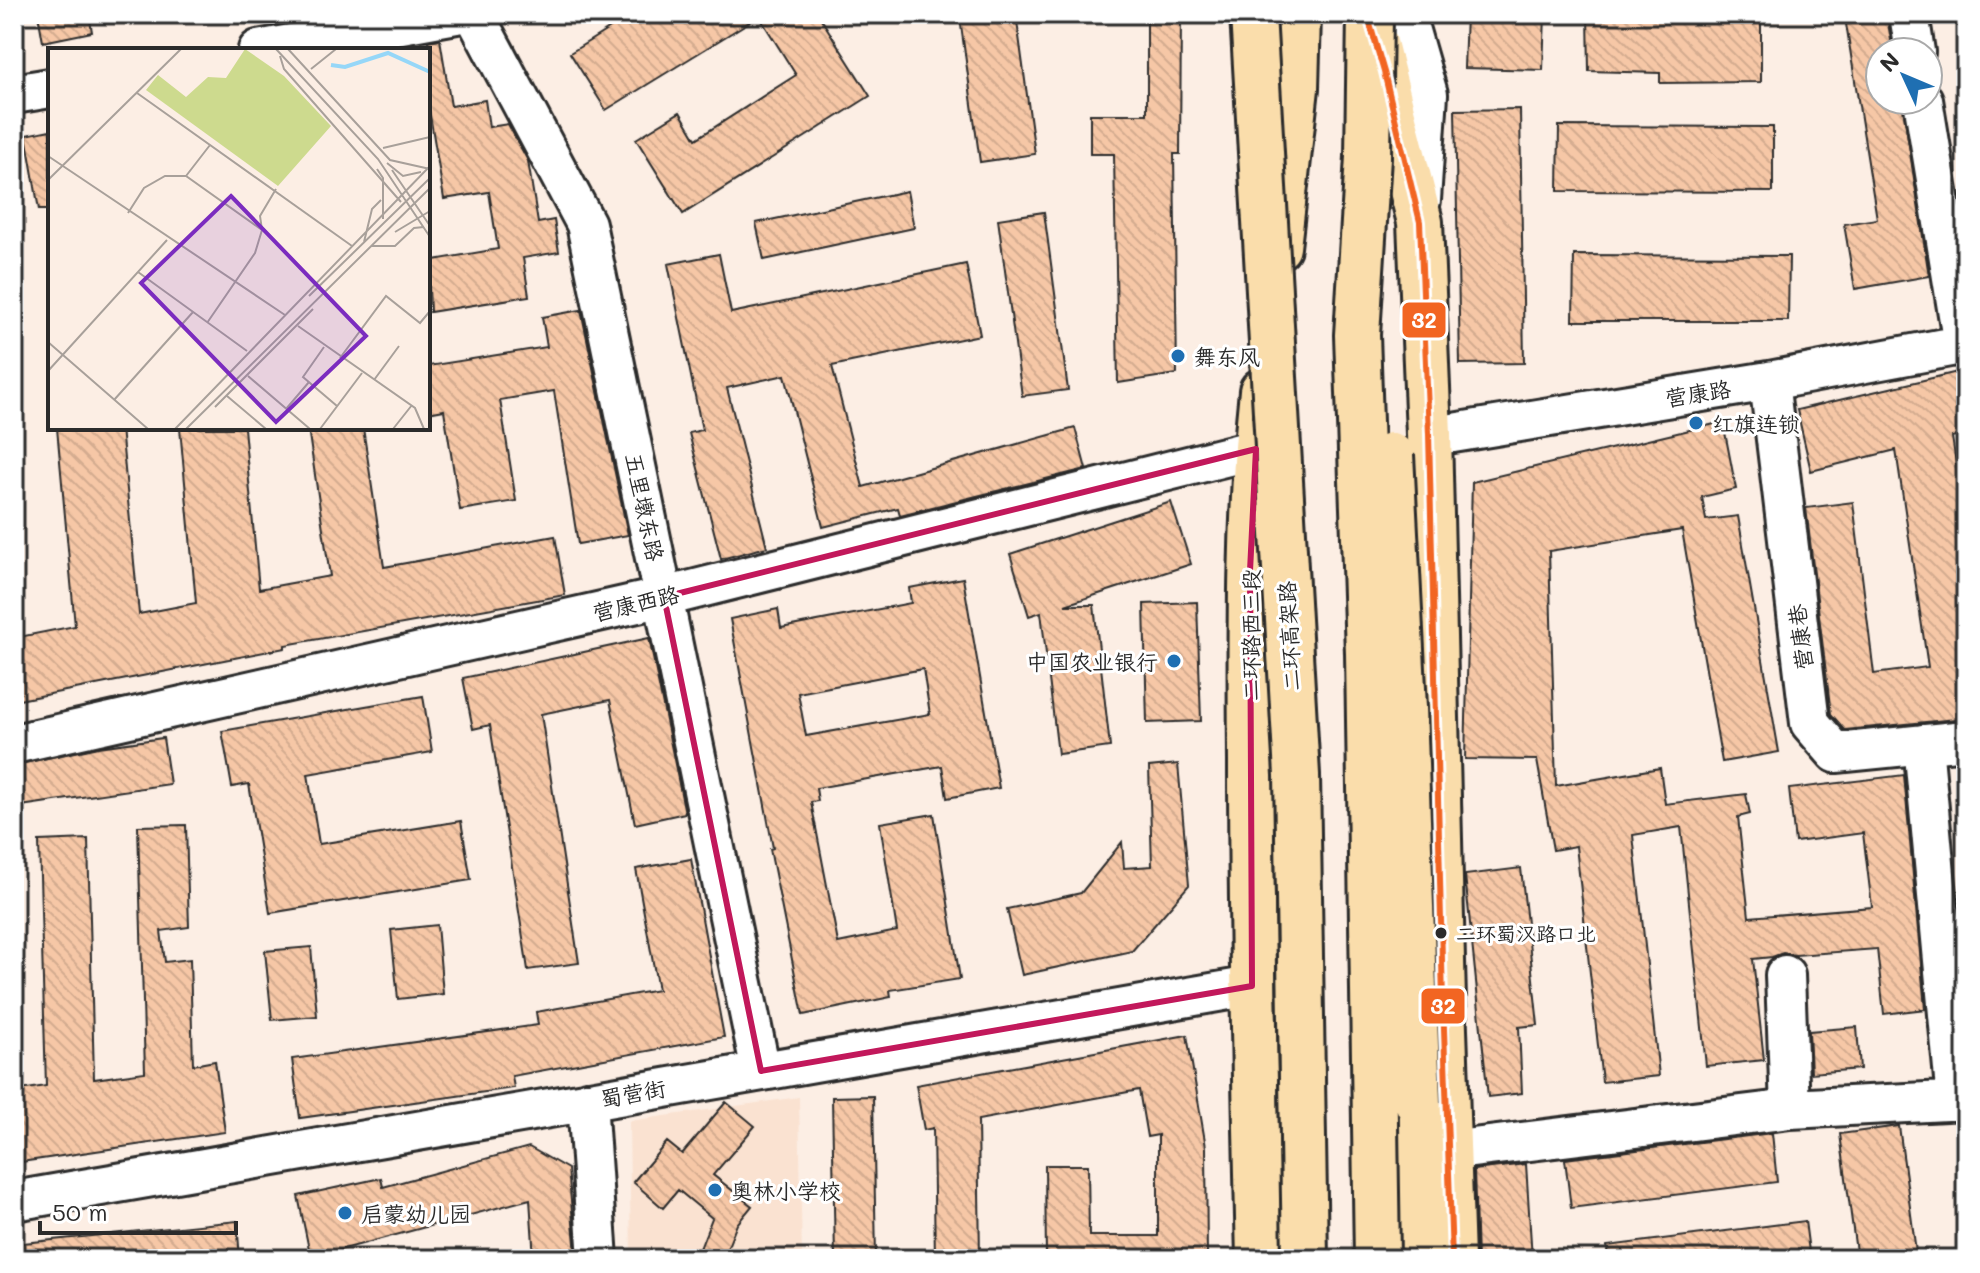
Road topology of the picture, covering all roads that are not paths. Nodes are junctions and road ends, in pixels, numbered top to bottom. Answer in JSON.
{"nodes":[{"id":1,"x":456,"y":14,"type":"edge"},
{"id":2,"x":474,"y":14,"type":"edge"},
{"id":3,"x":1253,"y":14,"type":"edge"},
{"id":4,"x":1290,"y":14,"type":"edge"},
{"id":5,"x":1298,"y":14,"type":"edge"},
{"id":6,"x":1368,"y":14,"type":"edge"},
{"id":7,"x":1405,"y":14,"type":"edge"},
{"id":8,"x":1909,"y":14,"type":"edge"},
{"id":9,"x":1912,"y":36,"type":"edge"},
{"id":10,"x":269,"y":48,"type":"edge"},
{"id":11,"x":48,"y":88,"type":"edge"},
{"id":12,"x":1296,"y":88,"type":"junction"},
{"id":13,"x":14,"y":94,"type":"edge"},
{"id":14,"x":1926,"y":116,"type":"edge"},
{"id":15,"x":1368,"y":157,"type":"junction"},
{"id":16,"x":1420,"y":222,"type":"junction"},
{"id":17,"x":1964,"y":345,"type":"edge"},
{"id":18,"x":1769,"y":381,"type":"junction"},
{"id":19,"x":1429,"y":434,"type":"junction"},
{"id":20,"x":1256,"y":449,"type":"junction"},
{"id":21,"x":664,"y":597,"type":"junction"},
{"id":22,"x":1966,"y":740,"type":"edge"},
{"id":23,"x":14,"y":744,"type":"edge"},
{"id":24,"x":1923,"y":744,"type":"junction"},
{"id":25,"x":1785,"y":975,"type":"dead end"},
{"id":26,"x":1252,"y":986,"type":"junction"},
{"id":27,"x":761,"y":1071,"type":"junction"},
{"id":28,"x":587,"y":1101,"type":"junction"},
{"id":29,"x":1961,"y":1101,"type":"edge"},
{"id":30,"x":1790,"y":1109,"type":"junction"},
{"id":31,"x":1448,"y":1151,"type":"junction"},
{"id":32,"x":14,"y":1201,"type":"edge"},
{"id":33,"x":598,"y":1259,"type":"edge"},
{"id":34,"x":1259,"y":1259,"type":"edge"},
{"id":35,"x":1305,"y":1259,"type":"edge"},
{"id":36,"x":1377,"y":1259,"type":"edge"},
{"id":37,"x":1423,"y":1259,"type":"edge"},
{"id":38,"x":1452,"y":1259,"type":"edge"}],
"edges":[{"from":1,"to":10,"type":"street"},
{"from":2,"to":21,"type":"street","name":"五里墩东路"},
{"from":3,"to":35,"type":"main road","name":"二环高架路","bridge":true},
{"from":4,"to":12,"type":"street"},
{"from":5,"to":12,"type":"main road","name":"二环路西三段"},
{"from":6,"to":15,"type":"main road","bridge":true},
{"from":6,"to":16,"type":"main road"},
{"from":7,"to":16,"type":"street"},
{"from":8,"to":9,"type":"street"},
{"from":11,"to":13,"type":"street"},
{"from":12,"to":20,"type":"main road","name":"二环路西三段"},
{"from":14,"to":17,"type":"street"},
{"from":15,"to":36,"type":"main road","bridge":true},
{"from":15,"to":37,"type":"main road","bridge":true},
{"from":16,"to":19,"type":"main road"},
{"from":17,"to":18,"type":"street","name":"营康路"},
{"from":18,"to":19,"type":"street","name":"营康路"},
{"from":18,"to":24,"type":"street","name":"营康巷"},
{"from":19,"to":31,"type":"main road"},
{"from":20,"to":21,"type":"street","name":"营康西路"},
{"from":20,"to":26,"type":"main road","name":"二环路西三段"},
{"from":21,"to":23,"type":"street","name":"营康西路"},
{"from":21,"to":27,"type":"street","name":"五里墩东路"},
{"from":22,"to":24,"type":"street","name":"营康巷"},
{"from":24,"to":29,"type":"street"},
{"from":25,"to":30,"type":"street"},
{"from":26,"to":27,"type":"street","name":"蜀营街"},
{"from":26,"to":34,"type":"main road","name":"二环路西三段"},
{"from":27,"to":28,"type":"street","name":"蜀营街"},
{"from":28,"to":32,"type":"street","name":"蜀营街"},
{"from":28,"to":33,"type":"street"},
{"from":29,"to":30,"type":"street"},
{"from":30,"to":31,"type":"street"},
{"from":31,"to":38,"type":"main road"}]}
